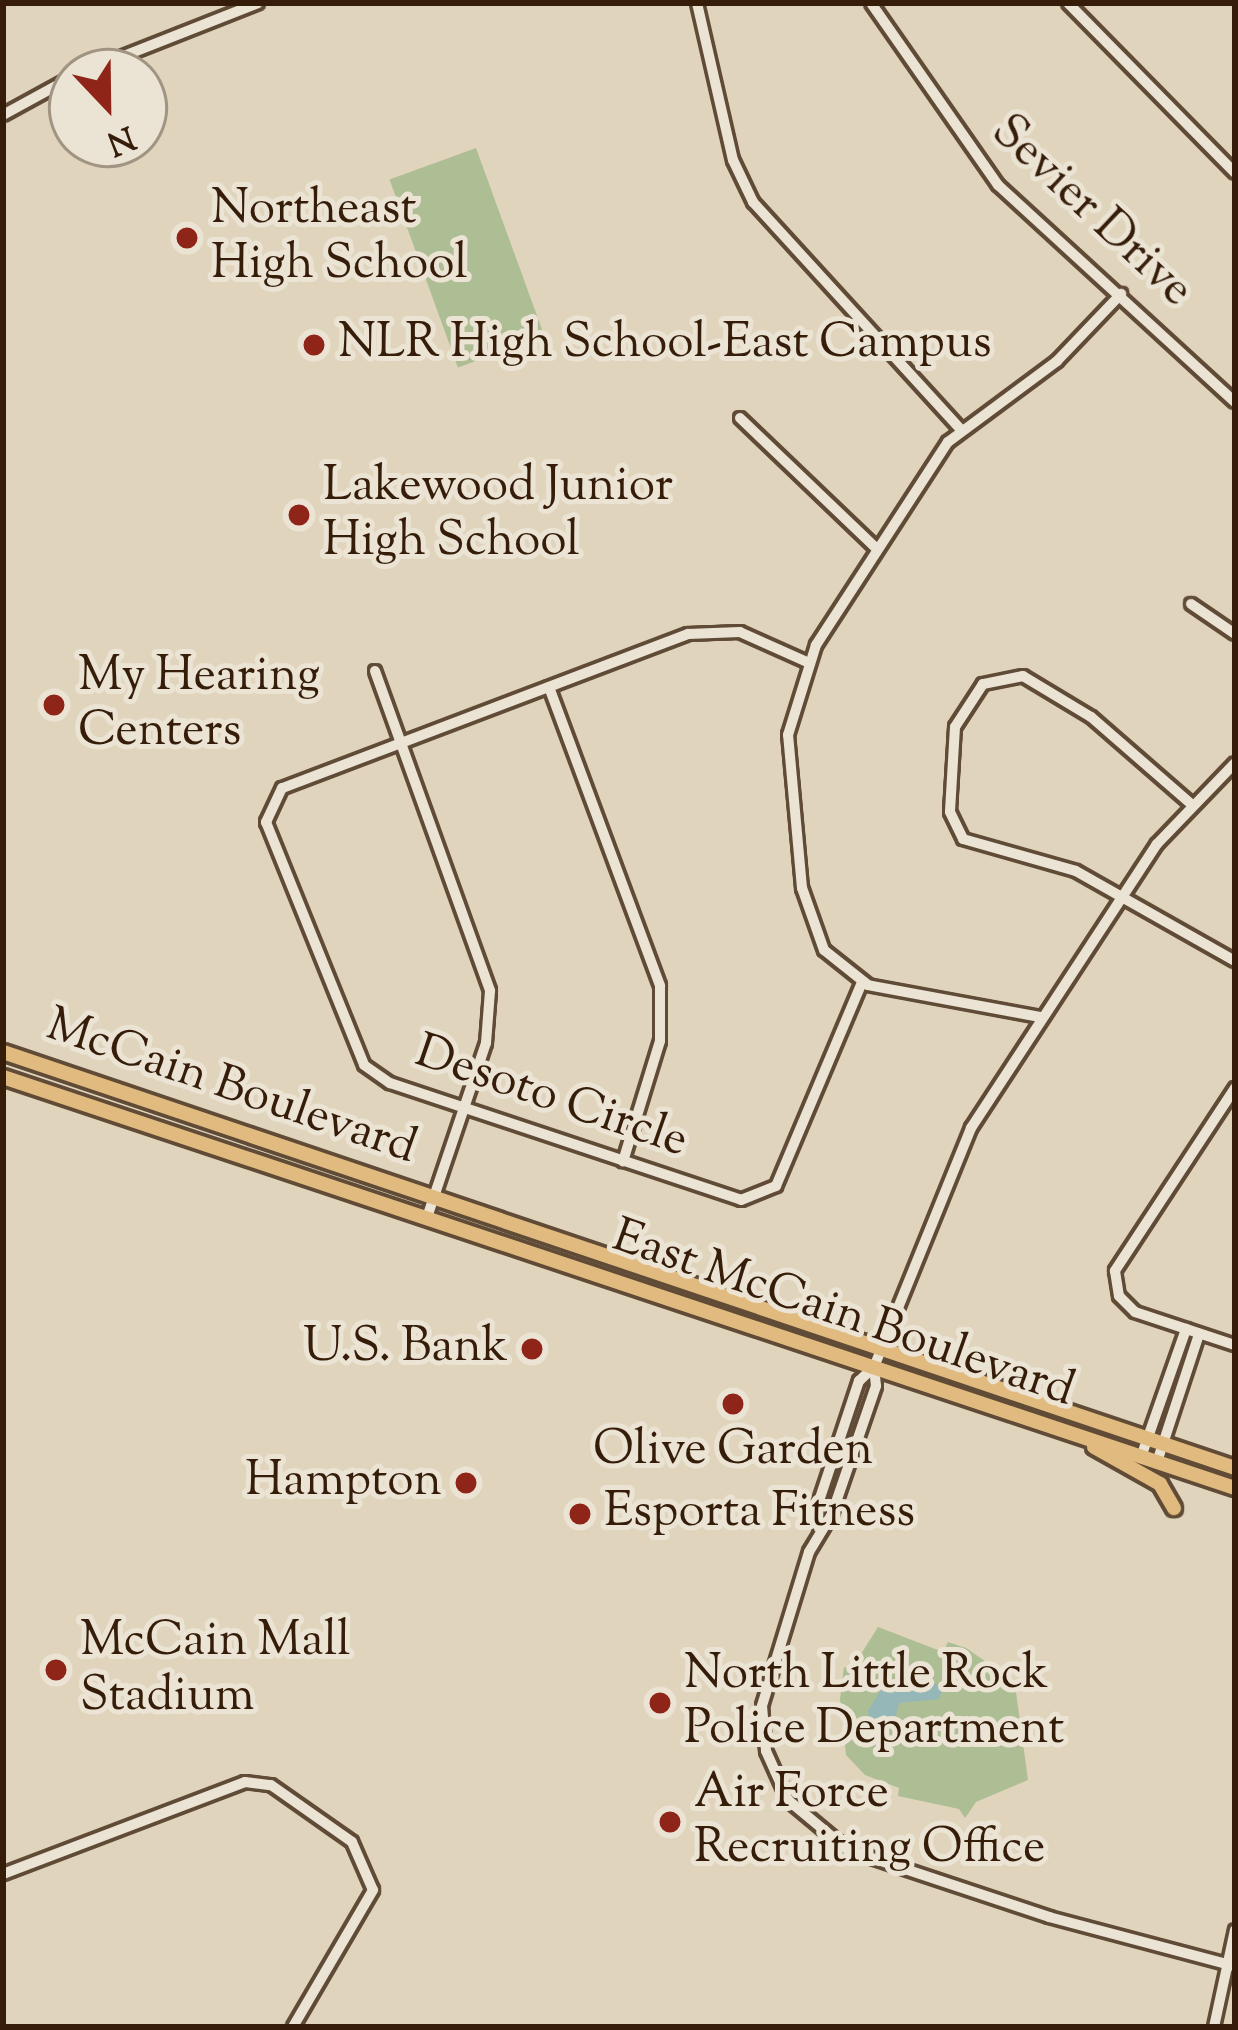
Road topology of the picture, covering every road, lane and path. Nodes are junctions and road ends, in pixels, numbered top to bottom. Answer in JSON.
{"nodes":[{"id":1,"x":258,"y":3,"type":"edge"},
{"id":2,"x":697,"y":3,"type":"edge"},
{"id":3,"x":871,"y":3,"type":"edge"},
{"id":4,"x":1068,"y":3,"type":"edge"},
{"id":5,"x":143,"y":48,"type":"edge"},
{"id":6,"x":48,"y":90,"type":"edge"},
{"id":7,"x":3,"y":115,"type":"edge"},
{"id":8,"x":1235,"y":173,"type":"edge"},
{"id":9,"x":1121,"y":294,"type":"junction"},
{"id":10,"x":1235,"y":402,"type":"edge"},
{"id":11,"x":740,"y":418,"type":"dead end"},
{"id":12,"x":960,"y":430,"type":"junction"},
{"id":13,"x":877,"y":549,"type":"junction"},
{"id":14,"x":1191,"y":604,"type":"dead end"},
{"id":15,"x":1235,"y":634,"type":"edge"},
{"id":16,"x":807,"y":662,"type":"junction"},
{"id":17,"x":375,"y":671,"type":"dead end"},
{"id":18,"x":549,"y":687,"type":"junction"},
{"id":19,"x":403,"y":742,"type":"junction"},
{"id":20,"x":1235,"y":763,"type":"edge"},
{"id":21,"x":1190,"y":803,"type":"junction"},
{"id":22,"x":1122,"y":895,"type":"junction"},
{"id":23,"x":1235,"y":961,"type":"edge"},
{"id":24,"x":862,"y":982,"type":"junction"},
{"id":25,"x":1040,"y":1017,"type":"junction"},
{"id":26,"x":3,"y":1052,"type":"edge"},
{"id":27,"x":3,"y":1077,"type":"edge"},
{"id":28,"x":1235,"y":1088,"type":"edge"},
{"id":29,"x":465,"y":1108,"type":"junction"},
{"id":30,"x":623,"y":1161,"type":"junction"},
{"id":31,"x":434,"y":1198,"type":"junction"},
{"id":32,"x":427,"y":1217,"type":"junction"},
{"id":33,"x":1186,"y":1329,"type":"junction"},
{"id":34,"x":1199,"y":1334,"type":"junction"},
{"id":35,"x":1235,"y":1346,"type":"edge"},
{"id":36,"x":881,"y":1350,"type":"junction"},
{"id":37,"x":874,"y":1367,"type":"junction"},
{"id":38,"x":1075,"y":1434,"type":"junction"},
{"id":39,"x":1156,"y":1441,"type":"junction"},
{"id":40,"x":1149,"y":1459,"type":"junction"},
{"id":41,"x":1235,"y":1468,"type":"edge"},
{"id":42,"x":1235,"y":1488,"type":"edge"},
{"id":43,"x":1174,"y":1508,"type":"dead end"},
{"id":44,"x":3,"y":1874,"type":"edge"},
{"id":45,"x":1235,"y":1930,"type":"edge"},
{"id":46,"x":1231,"y":1965,"type":"edge"},
{"id":47,"x":293,"y":2027,"type":"edge"},
{"id":48,"x":1214,"y":2027,"type":"edge"}],
"edges":[{"from":1,"to":5,"type":"street"},
{"from":2,"to":12,"type":"street"},
{"from":3,"to":9,"type":"street","name":"Sevier Drive"},
{"from":4,"to":8,"type":"street"},
{"from":6,"to":7,"type":"street"},
{"from":9,"to":10,"type":"street","name":"Sevier Drive"},
{"from":9,"to":12,"type":"street"},
{"from":11,"to":13,"type":"street"},
{"from":12,"to":13,"type":"street"},
{"from":13,"to":16,"type":"street"},
{"from":14,"to":15,"type":"street"},
{"from":16,"to":18,"type":"street","name":"Desoto Circle"},
{"from":16,"to":24,"type":"street"},
{"from":17,"to":19,"type":"street"},
{"from":18,"to":19,"type":"street","name":"Desoto Circle"},
{"from":18,"to":30,"type":"street"},
{"from":19,"to":29,"type":"street"},
{"from":19,"to":29,"type":"street","name":"Desoto Circle"},
{"from":20,"to":21,"type":"street"},
{"from":21,"to":22,"type":"street"},
{"from":21,"to":22,"type":"street"},
{"from":22,"to":23,"type":"street"},
{"from":22,"to":25,"type":"street"},
{"from":24,"to":25,"type":"street"},
{"from":24,"to":30,"type":"street","name":"Desoto Circle"},
{"from":25,"to":36,"type":"street"},
{"from":26,"to":31,"type":"main road","name":"McCain Boulevard"},
{"from":27,"to":32,"type":"main road","name":"McCain Boulevard"},
{"from":28,"to":33,"type":"street"},
{"from":29,"to":30,"type":"street","name":"Desoto Circle"},
{"from":29,"to":31,"type":"street"},
{"from":31,"to":32,"type":"street"},
{"from":31,"to":36,"type":"main road","name":"East McCain Boulevard"},
{"from":32,"to":37,"type":"main road","name":"East McCain Boulevard"},
{"from":33,"to":34,"type":"street"},
{"from":33,"to":39,"type":"street"},
{"from":34,"to":35,"type":"street"},
{"from":34,"to":39,"type":"street"},
{"from":36,"to":37,"type":"street"},
{"from":36,"to":39,"type":"main road","name":"East McCain Boulevard"},
{"from":37,"to":38,"type":"main road","name":"East McCain Boulevard"},
{"from":37,"to":46,"type":"street"},
{"from":38,"to":40,"type":"main road","name":"East McCain Boulevard"},
{"from":38,"to":43,"type":"main road"},
{"from":39,"to":40,"type":"street"},
{"from":39,"to":41,"type":"main road","name":"East McCain Boulevard"},
{"from":40,"to":42,"type":"main road","name":"East McCain Boulevard"},
{"from":44,"to":47,"type":"street"},
{"from":45,"to":46,"type":"street"},
{"from":46,"to":48,"type":"street"}]}
